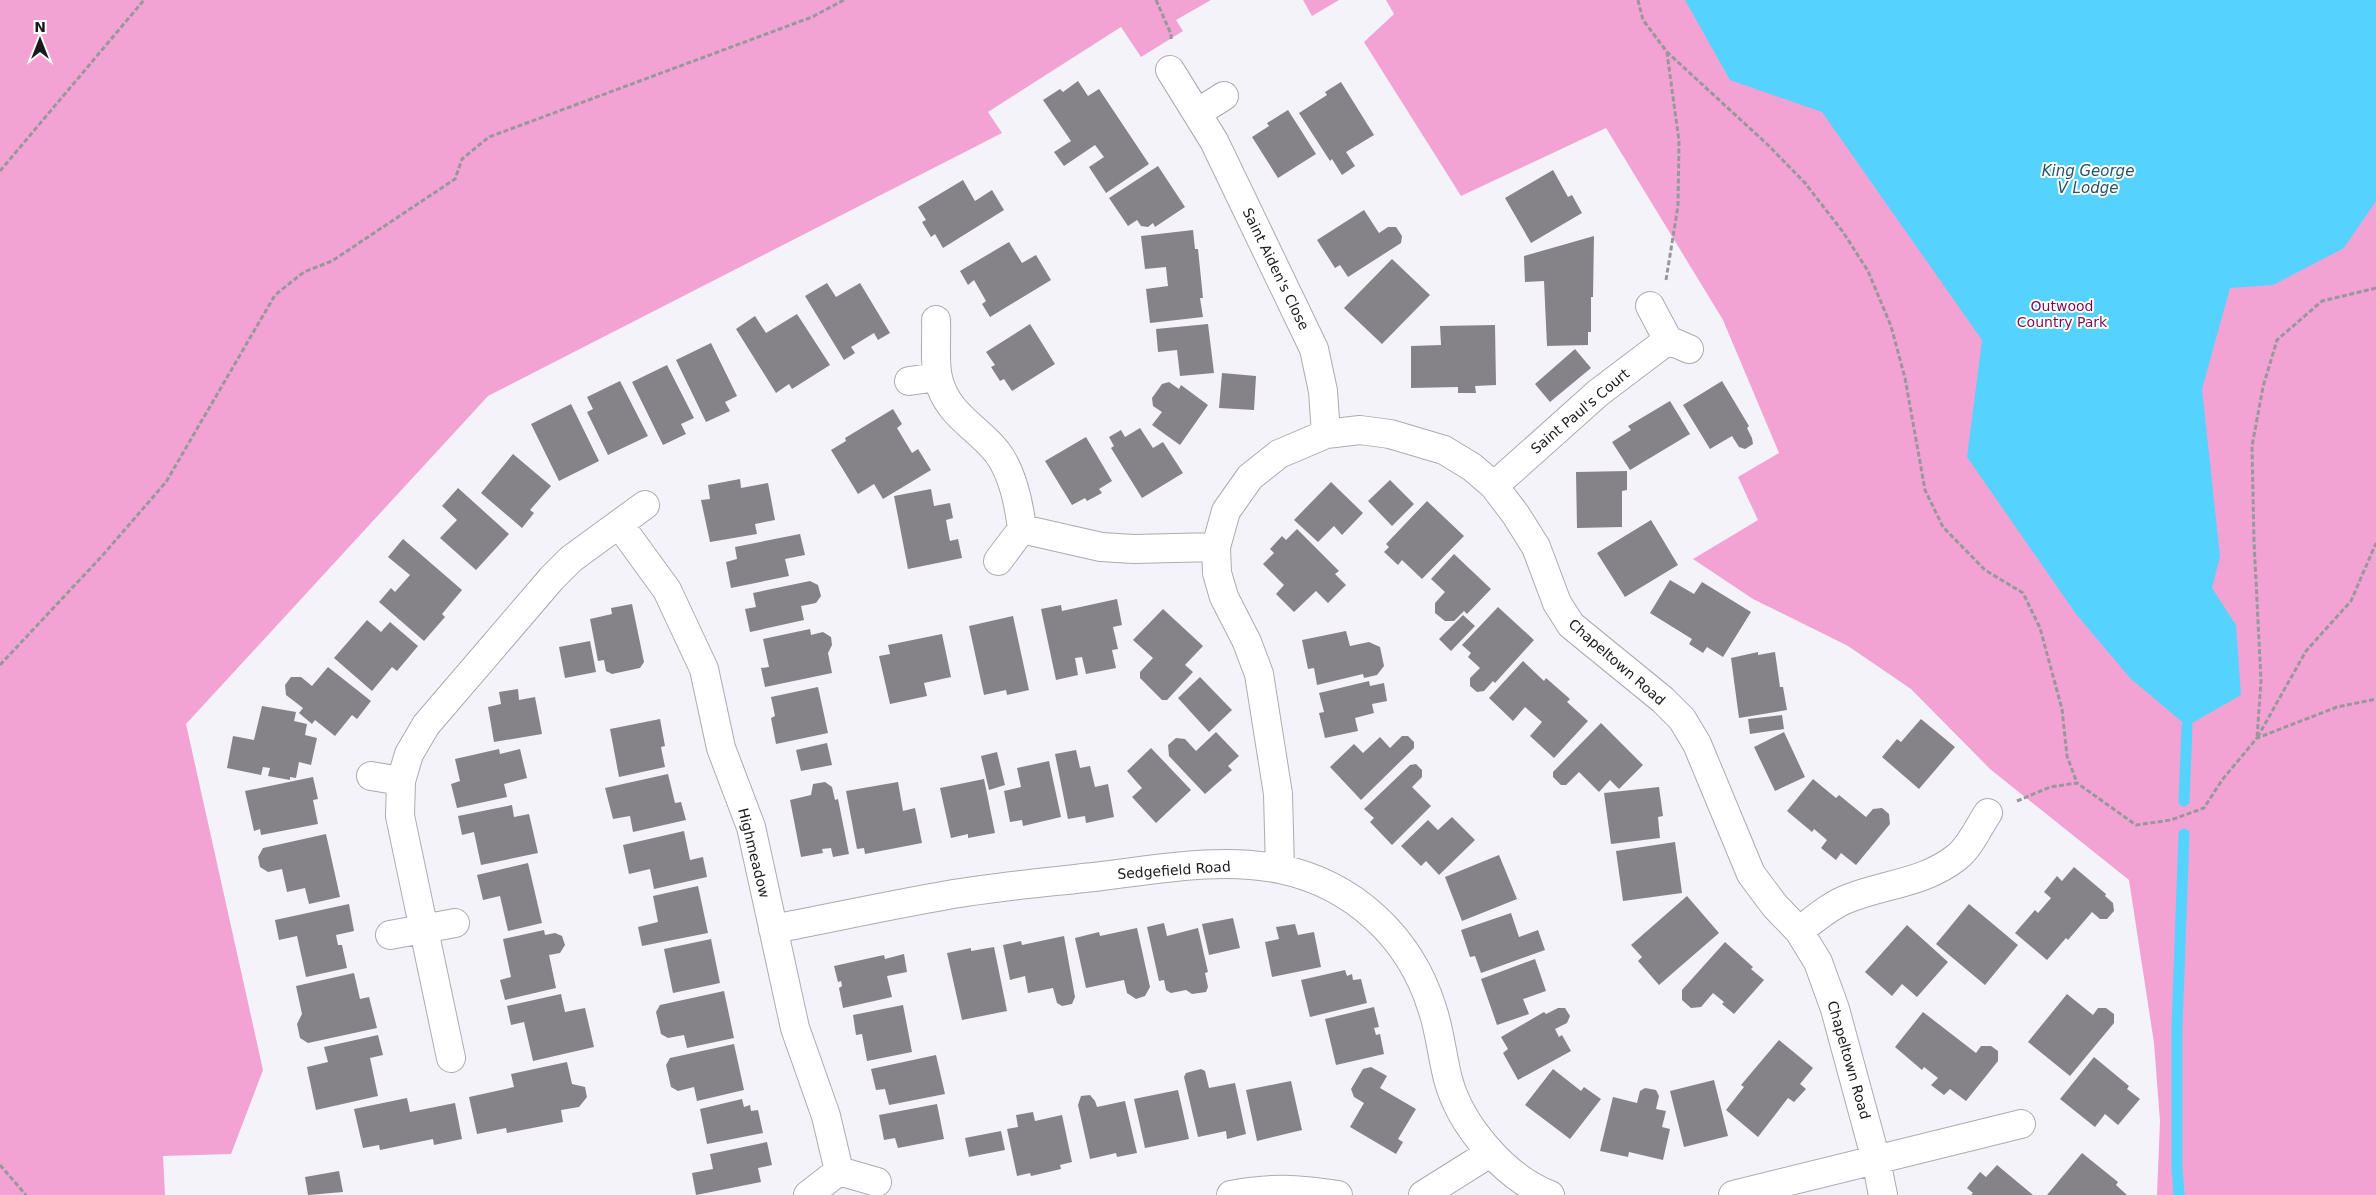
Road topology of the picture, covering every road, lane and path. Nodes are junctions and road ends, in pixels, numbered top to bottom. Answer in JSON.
{"nodes":[{"id":1,"x":144,"y":0,"type":"edge"},
{"id":2,"x":844,"y":0,"type":"edge"},
{"id":3,"x":1156,"y":0,"type":"edge"},
{"id":4,"x":1638,"y":0,"type":"edge"},
{"id":5,"x":1667,"y":52,"type":"junction"},
{"id":6,"x":1170,"y":70,"type":"joint"},
{"id":7,"x":1224,"y":96,"type":"dead end"},
{"id":8,"x":1197,"y":113,"type":"junction"},
{"id":9,"x":0,"y":170,"type":"edge"},
{"id":10,"x":2376,"y":288,"type":"edge"},
{"id":11,"x":1650,"y":306,"type":"joint"},
{"id":12,"x":936,"y":320,"type":"dead end"},
{"id":13,"x":938,"y":377,"type":"junction"},
{"id":14,"x":909,"y":381,"type":"dead end"},
{"id":15,"x":1326,"y":434,"type":"junction"},
{"id":16,"x":1494,"y":486,"type":"junction"},
{"id":17,"x":645,"y":505,"type":"dead end"},
{"id":18,"x":619,"y":524,"type":"junction"},
{"id":19,"x":1022,"y":529,"type":"junction"},
{"id":20,"x":2376,"y":543,"type":"edge"},
{"id":21,"x":1216,"y":547,"type":"junction"},
{"id":22,"x":998,"y":561,"type":"dead end"},
{"id":23,"x":0,"y":665,"type":"edge"},
{"id":24,"x":2376,"y":700,"type":"edge"},
{"id":25,"x":2257,"y":738,"type":"junction"},
{"id":26,"x":371,"y":776,"type":"dead end"},
{"id":27,"x":401,"y":781,"type":"junction"},
{"id":28,"x":2077,"y":783,"type":"junction"},
{"id":29,"x":1988,"y":813,"type":"joint"},
{"id":30,"x":1280,"y":869,"type":"junction"},
{"id":31,"x":455,"y":923,"type":"dead end"},
{"id":32,"x":424,"y":928,"type":"junction"},
{"id":33,"x":773,"y":929,"type":"junction"},
{"id":34,"x":1799,"y":931,"type":"junction"},
{"id":35,"x":390,"y":934,"type":"dead end"},
{"id":36,"x":451,"y":1058,"type":"dead end"},
{"id":37,"x":2021,"y":1124,"type":"dead end"},
{"id":38,"x":1490,"y":1153,"type":"junction"},
{"id":39,"x":1876,"y":1160,"type":"junction"},
{"id":40,"x":0,"y":1165,"type":"edge"},
{"id":41,"x":838,"y":1171,"type":"junction"},
{"id":42,"x":877,"y":1182,"type":"dead end"},
{"id":43,"x":26,"y":1195,"type":"edge"},
{"id":44,"x":808,"y":1195,"type":"edge"},
{"id":45,"x":1231,"y":1195,"type":"edge"},
{"id":46,"x":1338,"y":1195,"type":"edge"},
{"id":47,"x":1423,"y":1195,"type":"edge"},
{"id":48,"x":1550,"y":1195,"type":"edge"},
{"id":49,"x":1733,"y":1195,"type":"edge"},
{"id":50,"x":1883,"y":1195,"type":"edge"}],
"edges":[{"from":1,"to":9,"type":"path"},
{"from":2,"to":23,"type":"path"},
{"from":3,"to":6,"type":"path"},
{"from":4,"to":5,"type":"path"},
{"from":5,"to":11,"type":"path"},
{"from":5,"to":28,"type":"path"},
{"from":6,"to":8,"type":"street","name":"Saint Aiden's Close"},
{"from":7,"to":8,"type":"street"},
{"from":8,"to":15,"type":"street","name":"Saint Aiden's Close"},
{"from":10,"to":25,"type":"path"},
{"from":11,"to":16,"type":"street","name":"Saint Paul's Court"},
{"from":12,"to":13,"type":"street"},
{"from":13,"to":14,"type":"street"},
{"from":13,"to":19,"type":"street"},
{"from":15,"to":16,"type":"street","name":"Chapeltown Road"},
{"from":15,"to":21,"type":"street","name":"Chapeltown Road"},
{"from":16,"to":34,"type":"street","name":"Chapeltown Road"},
{"from":17,"to":18,"type":"street"},
{"from":18,"to":27,"type":"street"},
{"from":18,"to":33,"type":"street","name":"Highmeadow"},
{"from":19,"to":21,"type":"street"},
{"from":19,"to":22,"type":"street"},
{"from":20,"to":25,"type":"path"},
{"from":21,"to":30,"type":"street","name":"Chapeltown Road"},
{"from":24,"to":25,"type":"path"},
{"from":25,"to":28,"type":"path"},
{"from":26,"to":27,"type":"street"},
{"from":27,"to":32,"type":"street"},
{"from":28,"to":29,"type":"path"},
{"from":29,"to":34,"type":"street"},
{"from":30,"to":33,"type":"street","name":"Sedgefield Road"},
{"from":30,"to":38,"type":"street","name":"Sedgefield Road"},
{"from":31,"to":32,"type":"street"},
{"from":32,"to":35,"type":"street"},
{"from":32,"to":36,"type":"street"},
{"from":33,"to":41,"type":"street","name":"Highmeadow"},
{"from":34,"to":39,"type":"street","name":"Chapeltown Road"},
{"from":37,"to":39,"type":"street"},
{"from":38,"to":47,"type":"street"},
{"from":38,"to":48,"type":"street","name":"Sedgefield Road"},
{"from":39,"to":49,"type":"street"},
{"from":39,"to":50,"type":"street","name":"Chapeltown Road"},
{"from":40,"to":43,"type":"path"},
{"from":41,"to":42,"type":"street"},
{"from":41,"to":44,"type":"street"},
{"from":45,"to":46,"type":"street"}]}
